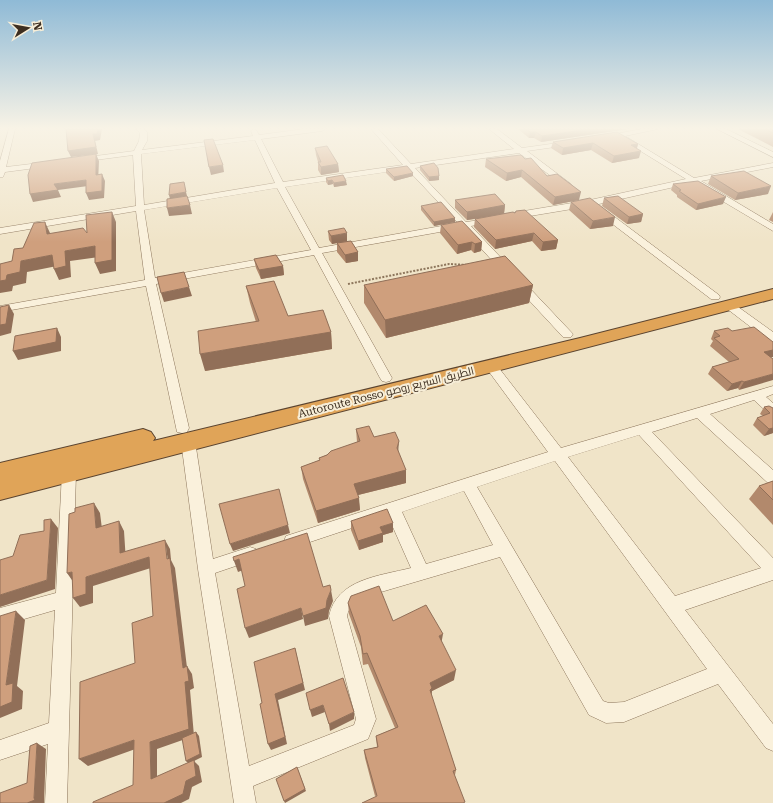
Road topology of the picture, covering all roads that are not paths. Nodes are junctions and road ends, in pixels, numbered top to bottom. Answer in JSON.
{"nodes":[{"id":1,"x":33,"y":166,"type":"edge"},
{"id":2,"x":138,"y":166,"type":"edge"},
{"id":3,"x":271,"y":166,"type":"edge"},
{"id":4,"x":412,"y":166,"type":"edge"},
{"id":5,"x":542,"y":166,"type":"edge"},
{"id":6,"x":671,"y":166,"type":"edge"},
{"id":7,"x":765,"y":166,"type":"edge"},
{"id":8,"x":409,"y":167,"type":"junction"},
{"id":9,"x":0,"y":172,"type":"edge"},
{"id":10,"x":694,"y":180,"type":"junction"},
{"id":11,"x":280,"y":185,"type":"junction"},
{"id":12,"x":590,"y":203,"type":"junction"},
{"id":13,"x":140,"y":209,"type":"junction"},
{"id":14,"x":462,"y":224,"type":"junction"},
{"id":15,"x":773,"y":228,"type":"edge"},
{"id":16,"x":0,"y":231,"type":"edge"},
{"id":17,"x":316,"y":251,"type":"junction"},
{"id":18,"x":150,"y":281,"type":"junction"},
{"id":19,"x":773,"y":282,"type":"edge"},
{"id":20,"x":773,"y":294,"type":"edge"},
{"id":21,"x":723,"y":301,"type":"junction"},
{"id":22,"x":0,"y":309,"type":"edge"},
{"id":23,"x":566,"y":334,"type":"junction"},
{"id":24,"x":773,"y":338,"type":"edge"},
{"id":25,"x":491,"y":366,"type":"junction"},
{"id":26,"x":386,"y":378,"type":"junction"},
{"id":27,"x":773,"y":390,"type":"edge"},
{"id":28,"x":756,"y":395,"type":"junction"},
{"id":29,"x":773,"y":410,"type":"edge"},
{"id":30,"x":699,"y":412,"type":"junction"},
{"id":31,"x":642,"y":430,"type":"junction"},
{"id":32,"x":185,"y":435,"type":"junction"},
{"id":33,"x":557,"y":455,"type":"junction"},
{"id":34,"x":70,"y":472,"type":"junction"},
{"id":35,"x":0,"y":473,"type":"edge"},
{"id":36,"x":773,"y":479,"type":"edge"},
{"id":37,"x":467,"y":484,"type":"junction"},
{"id":38,"x":0,"y":490,"type":"edge"},
{"id":39,"x":392,"y":508,"type":"junction"},
{"id":40,"x":280,"y":544,"type":"edge"},
{"id":41,"x":265,"y":549,"type":"edge"},
{"id":42,"x":504,"y":549,"type":"junction"},
{"id":43,"x":206,"y":569,"type":"junction"},
{"id":44,"x":773,"y":571,"type":"edge"},
{"id":45,"x":421,"y":572,"type":"junction"},
{"id":46,"x":64,"y":599,"type":"junction"},
{"id":47,"x":671,"y":606,"type":"junction"},
{"id":48,"x":0,"y":617,"type":"edge"},
{"id":49,"x":722,"y":674,"type":"junction"},
{"id":50,"x":59,"y":730,"type":"junction"},
{"id":51,"x":773,"y":740,"type":"edge"},
{"id":52,"x":0,"y":750,"type":"edge"},
{"id":53,"x":241,"y":780,"type":"junction"},
{"id":54,"x":56,"y":803,"type":"edge"},
{"id":55,"x":245,"y":803,"type":"edge"}],
"edges":[{"from":1,"to":9,"type":"street"},
{"from":2,"to":13,"type":"street"},
{"from":3,"to":11,"type":"street"},
{"from":4,"to":8,"type":"street"},
{"from":5,"to":12,"type":"street"},
{"from":6,"to":10,"type":"street"},
{"from":7,"to":10,"type":"street"},
{"from":8,"to":11,"type":"street"},
{"from":8,"to":14,"type":"street"},
{"from":10,"to":12,"type":"street"},
{"from":10,"to":15,"type":"street"},
{"from":11,"to":13,"type":"street"},
{"from":11,"to":17,"type":"street"},
{"from":12,"to":14,"type":"street"},
{"from":12,"to":21,"type":"street"},
{"from":13,"to":16,"type":"street"},
{"from":13,"to":18,"type":"street"},
{"from":14,"to":17,"type":"street"},
{"from":14,"to":23,"type":"street"},
{"from":17,"to":18,"type":"street"},
{"from":17,"to":26,"type":"street"},
{"from":18,"to":22,"type":"street"},
{"from":18,"to":32,"type":"street"},
{"from":19,"to":21,"type":"highway","name":"Autoroute Rosso الطريق السريع روصو"},
{"from":20,"to":21,"type":"highway","name":"Autoroute Rosso الطريق السريع روصو"},
{"from":21,"to":23,"type":"highway","name":"Autoroute Rosso الطريق السريع روصو"},
{"from":21,"to":24,"type":"street"},
{"from":21,"to":25,"type":"highway","name":"Autoroute Rosso الطريق السريع روصو"},
{"from":23,"to":26,"type":"highway","name":"Autoroute Rosso الطريق السريع روصو"},
{"from":25,"to":32,"type":"highway","name":"Autoroute Rosso الطريق السريع روصو"},
{"from":25,"to":33,"type":"street"},
{"from":26,"to":32,"type":"highway","name":"Autoroute Rosso الطريق السريع روصو"},
{"from":27,"to":28,"type":"street"},
{"from":28,"to":29,"type":"street"},
{"from":28,"to":30,"type":"street"},
{"from":30,"to":31,"type":"street"},
{"from":30,"to":36,"type":"street"},
{"from":31,"to":33,"type":"street"},
{"from":31,"to":44,"type":"street"},
{"from":32,"to":34,"type":"highway","name":"Autoroute Rosso الطريق السريع روصو"},
{"from":32,"to":35,"type":"highway","name":"Autoroute Rosso الطريق السريع روصو"},
{"from":32,"to":43,"type":"street"},
{"from":33,"to":37,"type":"street"},
{"from":33,"to":47,"type":"street"},
{"from":34,"to":38,"type":"highway","name":"Autoroute Rosso الطريق السريع روصو"},
{"from":34,"to":46,"type":"street"},
{"from":37,"to":39,"type":"street"},
{"from":37,"to":42,"type":"street"},
{"from":39,"to":40,"type":"street"},
{"from":39,"to":45,"type":"street"},
{"from":41,"to":43,"type":"street"},
{"from":42,"to":45,"type":"street"},
{"from":42,"to":49,"type":"street"},
{"from":43,"to":53,"type":"street"},
{"from":44,"to":47,"type":"street"},
{"from":45,"to":53,"type":"street"},
{"from":46,"to":48,"type":"street"},
{"from":46,"to":50,"type":"street"},
{"from":47,"to":49,"type":"street"},
{"from":49,"to":51,"type":"street"},
{"from":50,"to":52,"type":"street"},
{"from":50,"to":54,"type":"street"},
{"from":53,"to":55,"type":"street"}]}
